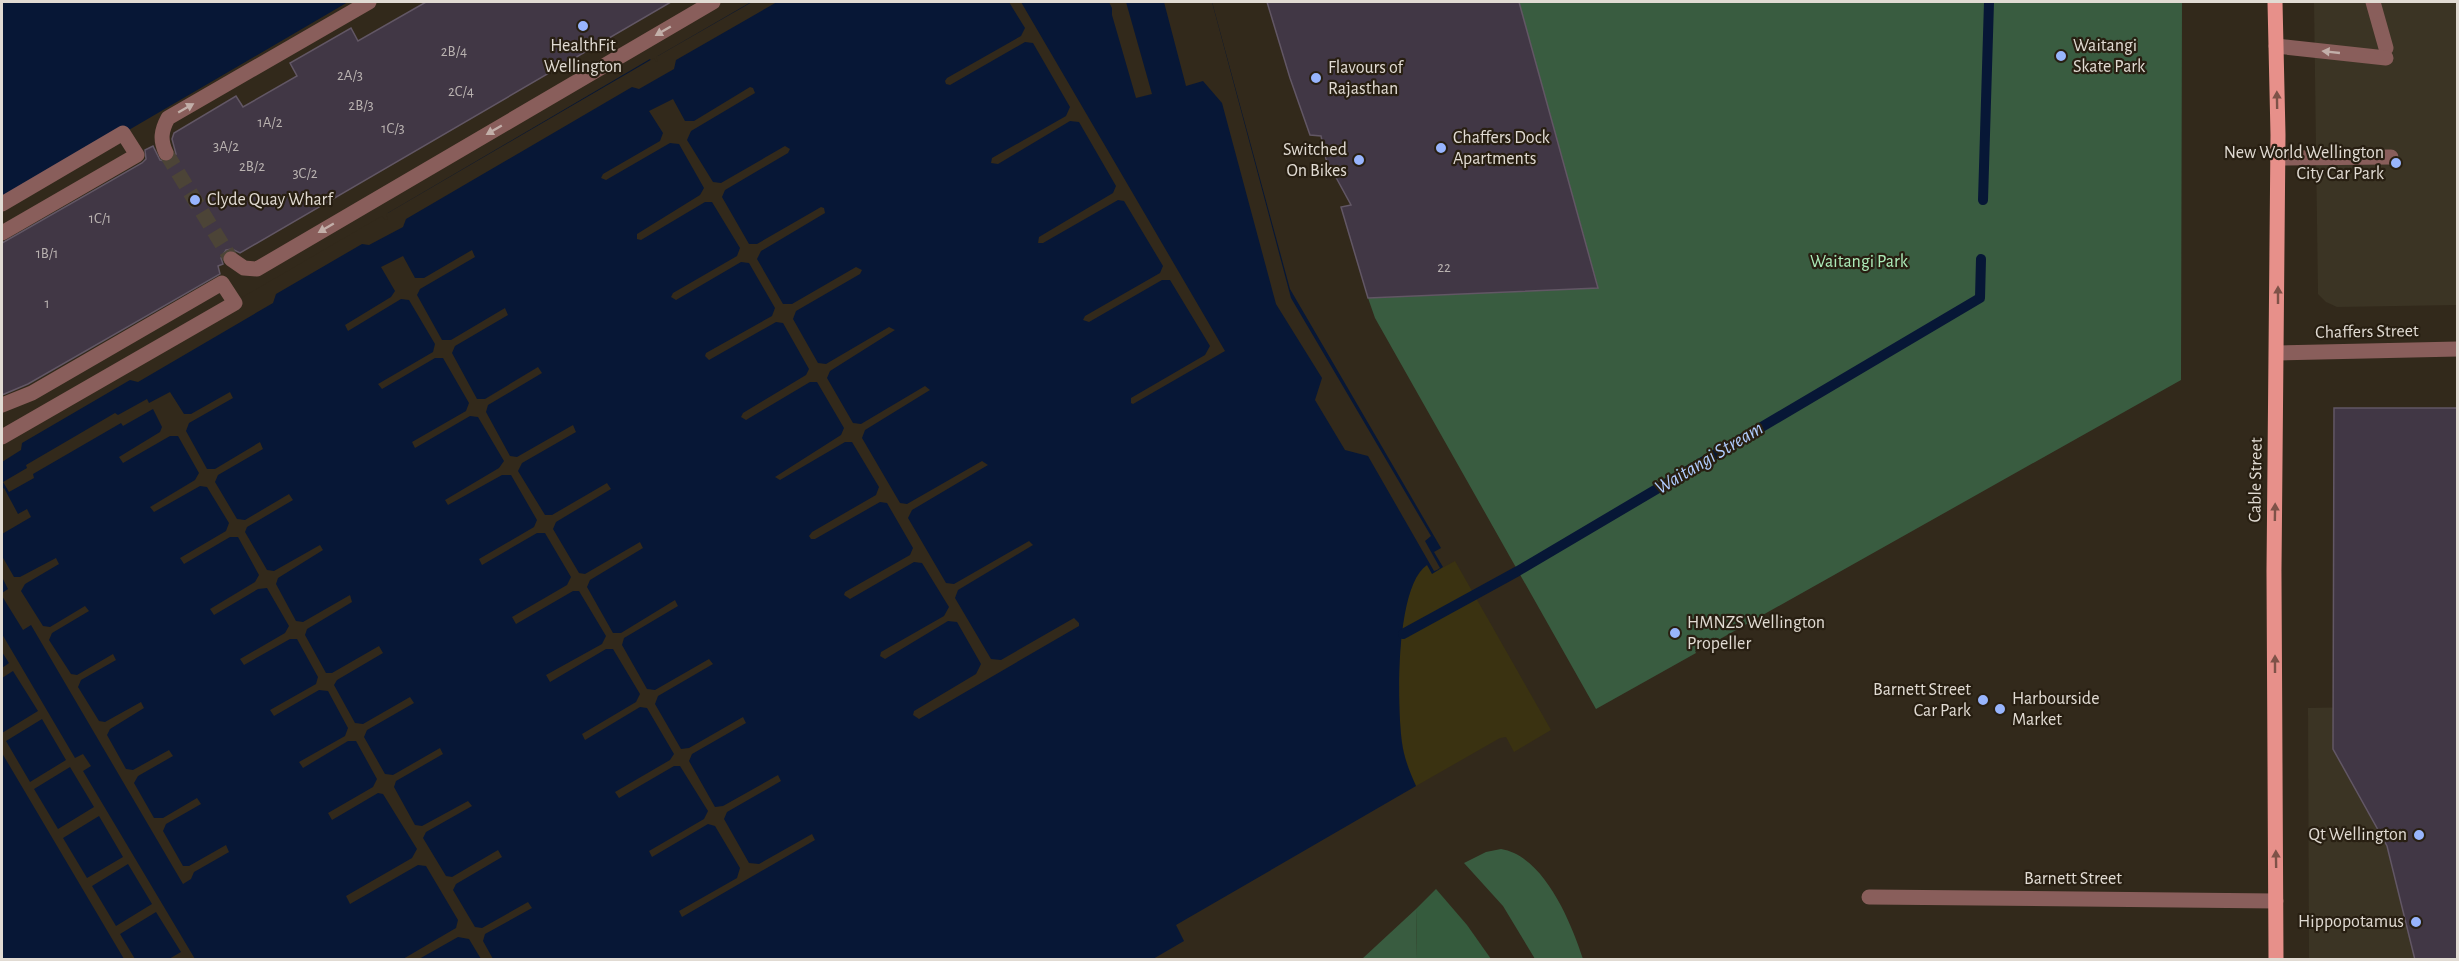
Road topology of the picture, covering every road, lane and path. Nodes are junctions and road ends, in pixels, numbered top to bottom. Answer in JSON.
{"nodes":[{"id":1,"x":369,"y":2,"type":"edge"},
{"id":2,"x":713,"y":2,"type":"edge"},
{"id":3,"x":2275,"y":2,"type":"edge"},
{"id":4,"x":2373,"y":2,"type":"edge"},
{"id":5,"x":2276,"y":46,"type":"junction"},
{"id":6,"x":166,"y":153,"type":"tunnel mouth"},
{"id":7,"x":2391,"y":157,"type":"dead end"},
{"id":8,"x":2277,"y":158,"type":"junction"},
{"id":9,"x":2,"y":204,"type":"edge"},
{"id":10,"x":2,"y":233,"type":"edge"},
{"id":11,"x":231,"y":259,"type":"tunnel mouth"},
{"id":12,"x":2457,"y":349,"type":"edge"},
{"id":13,"x":2278,"y":353,"type":"junction"},
{"id":14,"x":2,"y":405,"type":"edge"},
{"id":15,"x":2,"y":437,"type":"edge"},
{"id":16,"x":1869,"y":897,"type":"dead end"},
{"id":17,"x":2276,"y":901,"type":"junction"},
{"id":18,"x":2276,"y":960,"type":"edge"}],
"edges":[{"from":6,"to":1,"type":"street","one_way":true},
{"from":2,"to":11,"type":"street","one_way":true},
{"from":3,"to":5,"type":"main road","name":"Cable Street"},
{"from":4,"to":5,"type":"street","one_way":true},
{"from":8,"to":5,"type":"main road","name":"Cable Street","one_way":true},
{"from":7,"to":8,"type":"street"},
{"from":13,"to":8,"type":"main road","name":"Cable Street","one_way":true},
{"from":9,"to":10,"type":"street"},
{"from":12,"to":13,"type":"street","name":"Chaffers Street"},
{"from":17,"to":13,"type":"main road","name":"Cable Street","one_way":true},
{"from":14,"to":15,"type":"street"},
{"from":16,"to":17,"type":"street","name":"Barnett Street"},
{"from":17,"to":18,"type":"main road","name":"Cable Street"}]}
